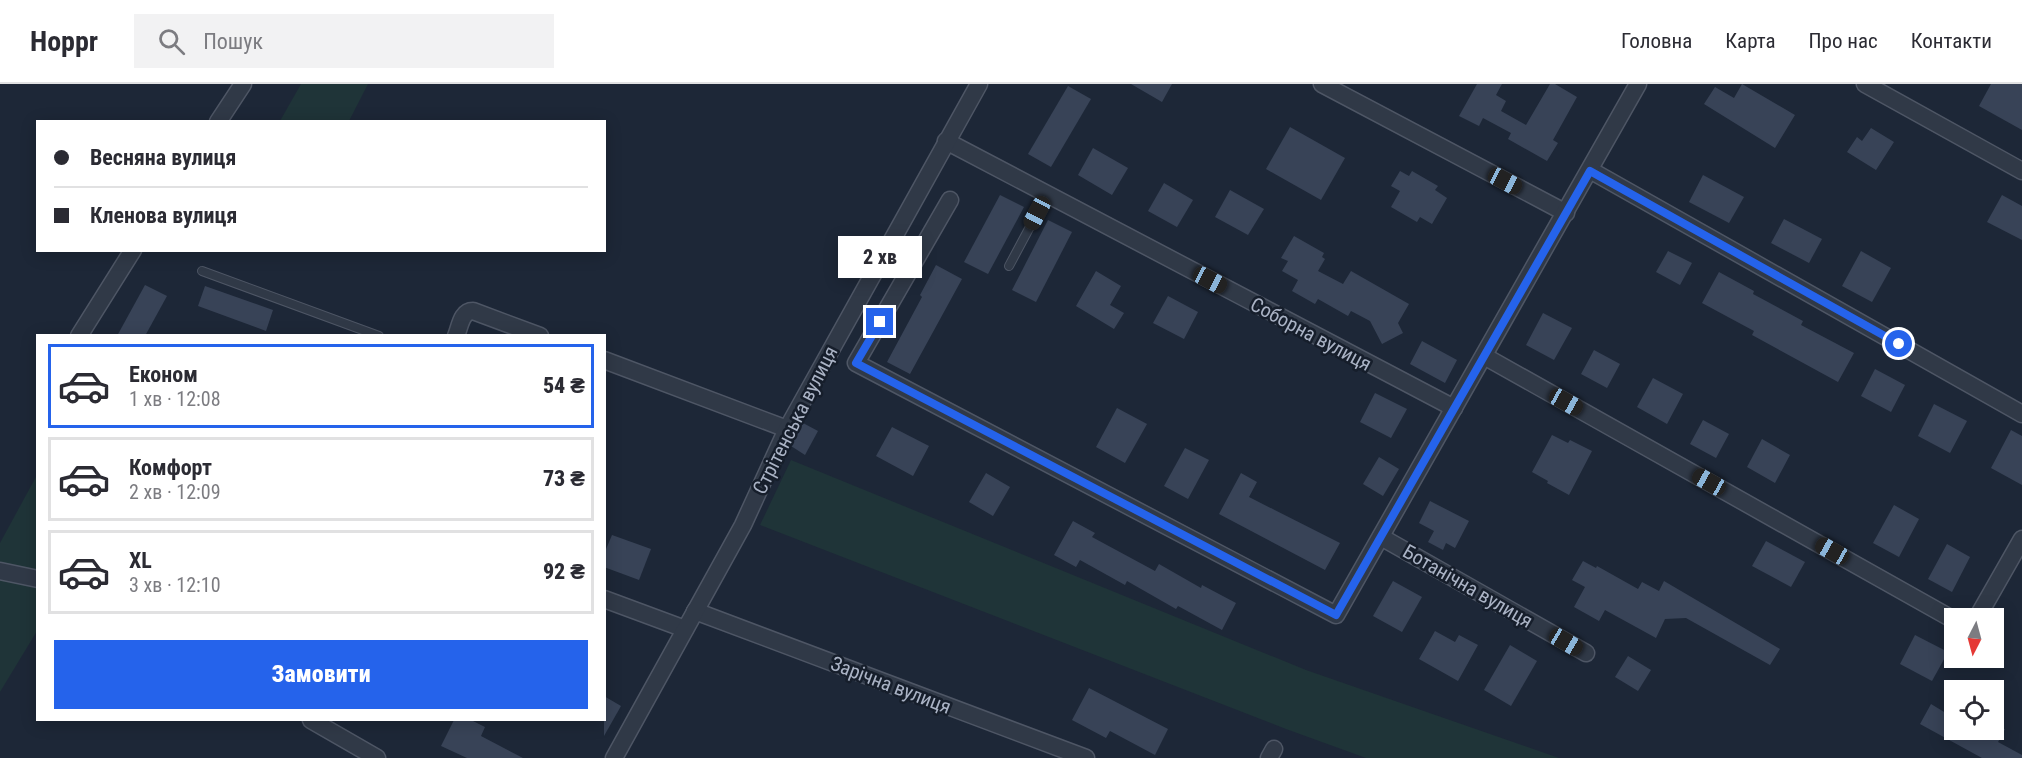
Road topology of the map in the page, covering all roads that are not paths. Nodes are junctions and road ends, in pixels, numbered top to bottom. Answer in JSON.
{"nodes":[{"id":1,"x":243,"y":84,"type":"edge"},
{"id":2,"x":979,"y":84,"type":"edge"},
{"id":3,"x":1322,"y":84,"type":"edge"},
{"id":4,"x":1638,"y":84,"type":"edge"},
{"id":5,"x":1865,"y":84,"type":"edge"},
{"id":6,"x":219,"y":120,"type":"edge"},
{"id":7,"x":946,"y":141,"type":"junction"},
{"id":8,"x":1590,"y":171,"type":"junction"},
{"id":9,"x":2022,"y":171,"type":"edge"},
{"id":10,"x":1047,"y":195,"type":"junction"},
{"id":11,"x":950,"y":200,"type":"dead end"},
{"id":12,"x":1566,"y":213,"type":"junction"},
{"id":13,"x":132,"y":252,"type":"edge"},
{"id":14,"x":1009,"y":266,"type":"dead end"},
{"id":15,"x":202,"y":271,"type":"dead end"},
{"id":16,"x":80,"y":334,"type":"edge"},
{"id":17,"x":375,"y":334,"type":"edge"},
{"id":18,"x":457,"y":334,"type":"edge"},
{"id":19,"x":535,"y":334,"type":"edge"},
{"id":20,"x":1484,"y":356,"type":"junction"},
{"id":21,"x":606,"y":361,"type":"edge"},
{"id":22,"x":1454,"y":408,"type":"junction"},
{"id":23,"x":2022,"y":414,"type":"edge"},
{"id":24,"x":787,"y":429,"type":"junction"},
{"id":25,"x":1382,"y":537,"type":"junction"},
{"id":26,"x":2022,"y":539,"type":"edge"},
{"id":27,"x":0,"y":571,"type":"edge"},
{"id":28,"x":36,"y":579,"type":"edge"},
{"id":29,"x":606,"y":600,"type":"edge"},
{"id":30,"x":1983,"y":608,"type":"edge"},
{"id":31,"x":695,"y":611,"type":"junction"},
{"id":32,"x":1944,"y":614,"type":"edge"},
{"id":33,"x":685,"y":629,"type":"junction"},
{"id":34,"x":1586,"y":653,"type":"dead end"},
{"id":35,"x":313,"y":721,"type":"edge"},
{"id":36,"x":377,"y":758,"type":"edge"},
{"id":37,"x":614,"y":758,"type":"edge"},
{"id":38,"x":1086,"y":758,"type":"edge"}],
"edges":[{"from":1,"to":6,"type":"street"},
{"from":2,"to":7,"type":"street","name":"Стрітенська вулиця"},
{"from":3,"to":12,"type":"street"},
{"from":4,"to":8,"type":"street"},
{"from":5,"to":9,"type":"street"},
{"from":7,"to":10,"type":"street","name":"Соборна вулиця"},
{"from":7,"to":24,"type":"street","name":"Стрітенська вулиця"},
{"from":8,"to":12,"type":"street"},
{"from":8,"to":23,"type":"street"},
{"from":10,"to":14,"type":"lane"},
{"from":10,"to":22,"type":"street","name":"Соборна вулиця"},
{"from":11,"to":25,"type":"street"},
{"from":12,"to":20,"type":"street"},
{"from":13,"to":16,"type":"street"},
{"from":15,"to":17,"type":"lane"},
{"from":18,"to":19,"type":"street"},
{"from":20,"to":22,"type":"street"},
{"from":20,"to":32,"type":"street"},
{"from":21,"to":24,"type":"street"},
{"from":22,"to":25,"type":"street"},
{"from":24,"to":31,"type":"street","name":"Стрітенська вулиця"},
{"from":25,"to":34,"type":"street","name":"Ботанічна вулиця"},
{"from":26,"to":30,"type":"street"},
{"from":27,"to":28,"type":"street"},
{"from":29,"to":33,"type":"street"},
{"from":31,"to":33,"type":"street","name":"Стрітенська вулиця"},
{"from":31,"to":38,"type":"street","name":"Зарічна вулиця"},
{"from":33,"to":37,"type":"street","name":"Стрітенська вулиця"},
{"from":35,"to":36,"type":"street"}]}
